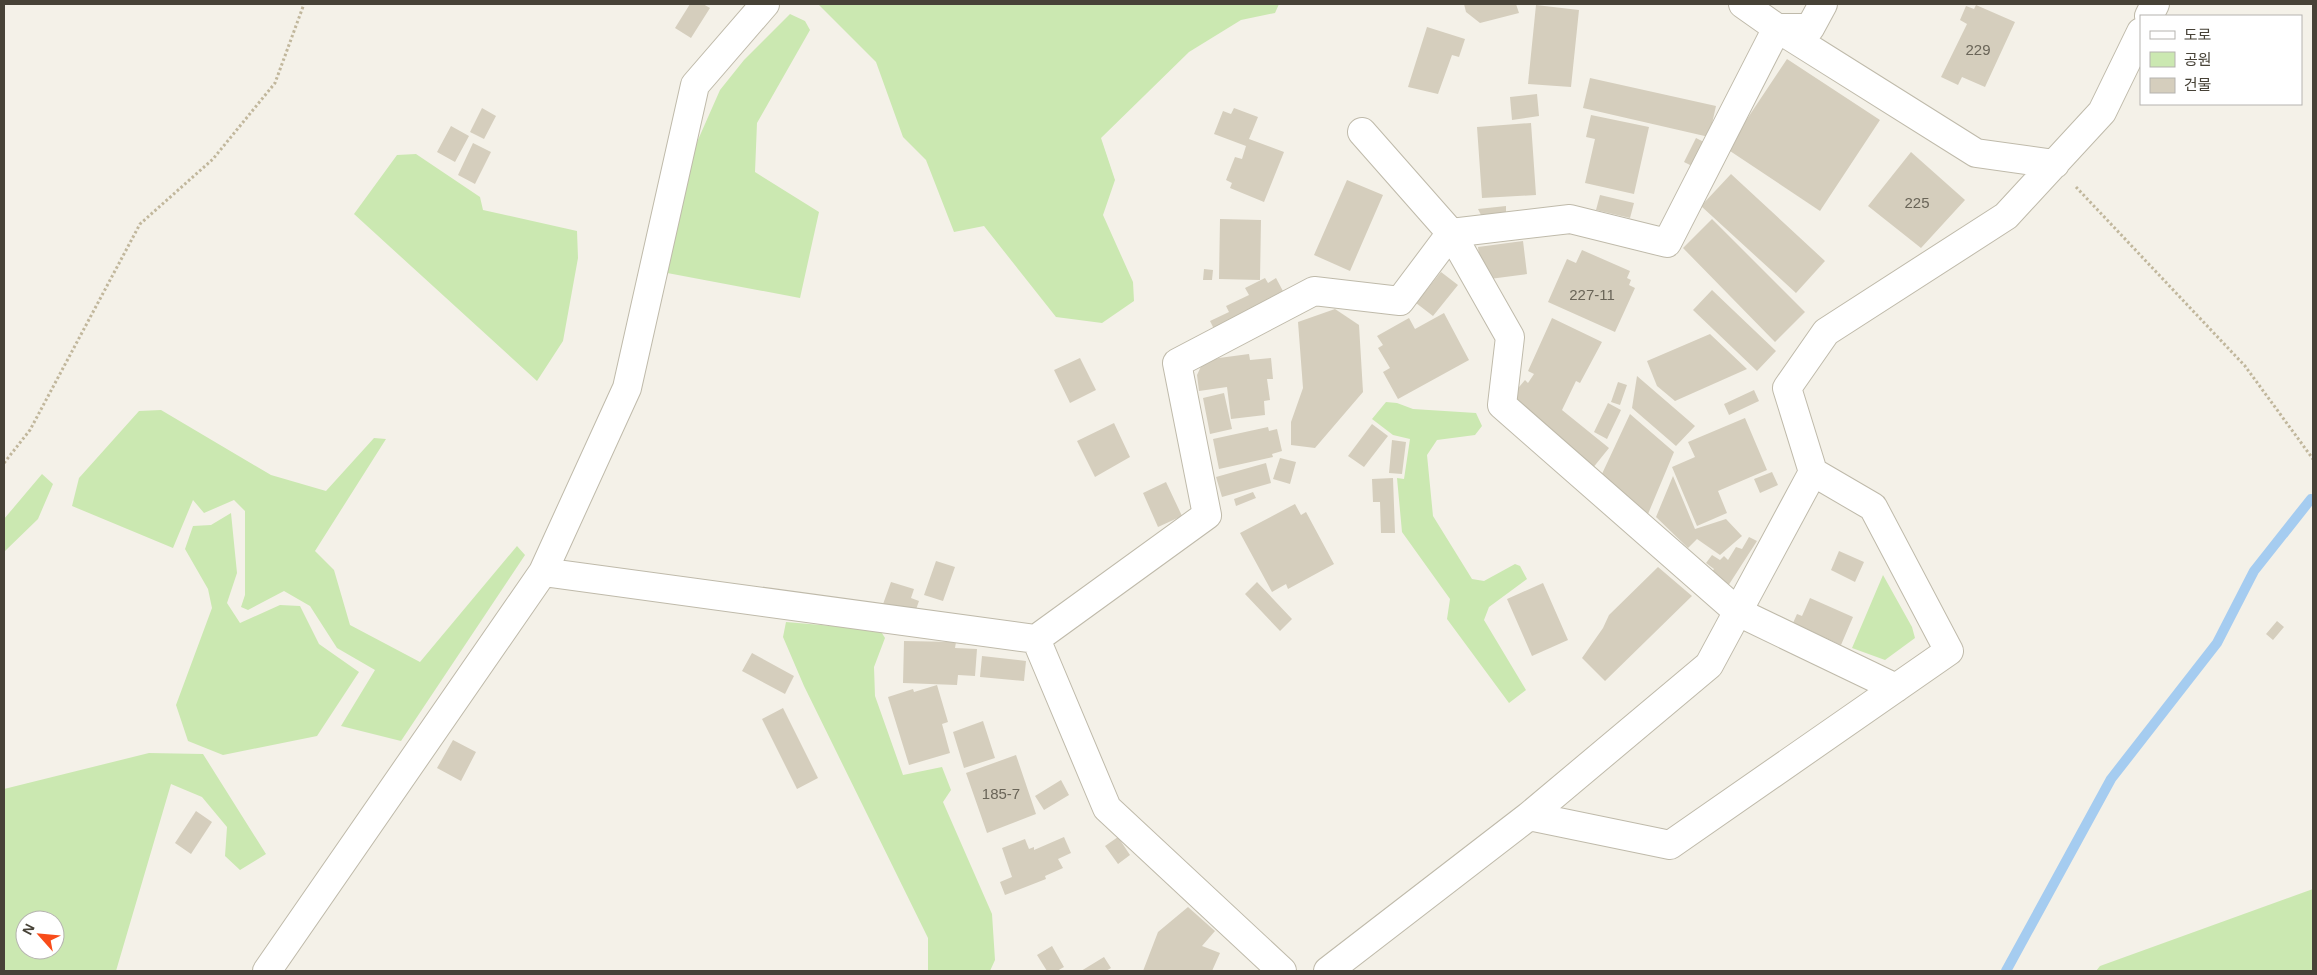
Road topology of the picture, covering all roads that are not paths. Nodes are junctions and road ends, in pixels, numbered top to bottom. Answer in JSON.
{"nodes":[{"id":1,"x":765,"y":4,"type":"edge"},
{"id":2,"x":1743,"y":4,"type":"edge"},
{"id":3,"x":1823,"y":4,"type":"edge"},
{"id":4,"x":2155,"y":4,"type":"edge"},
{"id":5,"x":2149,"y":15,"type":"edge"},
{"id":6,"x":1777,"y":28,"type":"junction"},
{"id":7,"x":2140,"y":34,"type":"edge"},
{"id":8,"x":1362,"y":132,"type":"dead end"},
{"id":9,"x":2054,"y":164,"type":"junction"},
{"id":10,"x":1451,"y":233,"type":"junction"},
{"id":11,"x":1814,"y":472,"type":"junction"},
{"id":12,"x":543,"y":572,"type":"junction"},
{"id":13,"x":1738,"y":612,"type":"junction"},
{"id":14,"x":1036,"y":639,"type":"junction"},
{"id":15,"x":1896,"y":688,"type":"junction"},
{"id":16,"x":1529,"y":816,"type":"junction"},
{"id":17,"x":267,"y":971,"type":"edge"},
{"id":18,"x":1282,"y":971,"type":"edge"},
{"id":19,"x":1328,"y":971,"type":"edge"}],
"edges":[{"from":1,"to":12,"type":"street"},
{"from":2,"to":6,"type":"street"},
{"from":3,"to":6,"type":"street"},
{"from":4,"to":5,"type":"street"},
{"from":6,"to":9,"type":"street"},
{"from":6,"to":10,"type":"street"},
{"from":7,"to":9,"type":"street"},
{"from":8,"to":10,"type":"street"},
{"from":9,"to":11,"type":"street"},
{"from":10,"to":13,"type":"street"},
{"from":10,"to":14,"type":"street"},
{"from":11,"to":13,"type":"street"},
{"from":11,"to":15,"type":"street"},
{"from":12,"to":14,"type":"street"},
{"from":12,"to":17,"type":"street"},
{"from":13,"to":15,"type":"street"},
{"from":13,"to":16,"type":"street"},
{"from":14,"to":18,"type":"street"},
{"from":15,"to":16,"type":"street"},
{"from":16,"to":19,"type":"street"}]}
